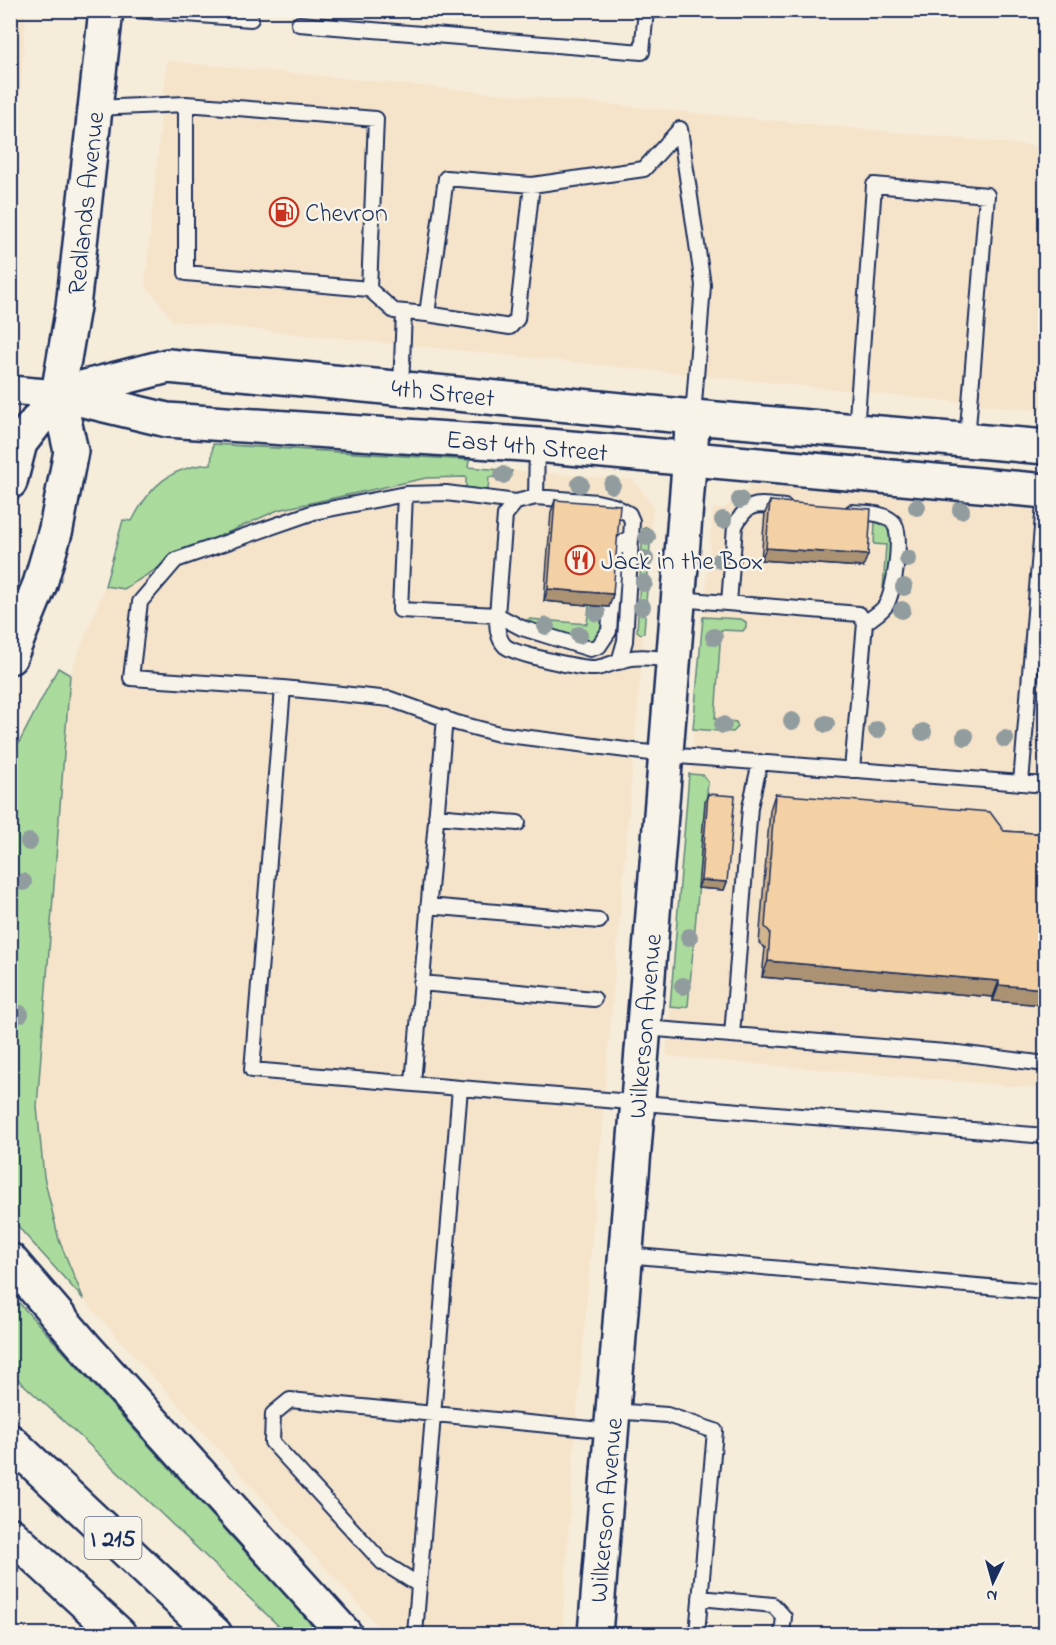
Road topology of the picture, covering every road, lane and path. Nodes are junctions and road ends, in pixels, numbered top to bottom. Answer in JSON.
{"nodes":[{"id":1,"x":106,"y":10,"type":"edge"},
{"id":2,"x":135,"y":10,"type":"edge"},
{"id":3,"x":646,"y":10,"type":"edge"},
{"id":4,"x":189,"y":12,"type":"edge"},
{"id":5,"x":251,"y":19,"type":"dead end"},
{"id":6,"x":299,"y":24,"type":"dead end"},
{"id":7,"x":186,"y":104,"type":"junction"},
{"id":8,"x":95,"y":108,"type":"junction"},
{"id":9,"x":532,"y":185,"type":"junction"},
{"id":10,"x":369,"y":289,"type":"junction"},
{"id":11,"x":404,"y":312,"type":"junction"},
{"id":12,"x":427,"y":314,"type":"junction"},
{"id":13,"x":401,"y":388,"type":"junction"},
{"id":14,"x":10,"y":390,"type":"edge"},
{"id":15,"x":58,"y":394,"type":"junction"},
{"id":16,"x":693,"y":417,"type":"junction"},
{"id":17,"x":843,"y":430,"type":"junction"},
{"id":18,"x":967,"y":440,"type":"junction"},
{"id":19,"x":537,"y":445,"type":"junction"},
{"id":20,"x":1046,"y":447,"type":"edge"},
{"id":21,"x":690,"y":460,"type":"junction"},
{"id":22,"x":10,"y":482,"type":"edge"},
{"id":23,"x":1046,"y":483,"type":"edge"},
{"id":24,"x":1045,"y":491,"type":"edge"},
{"id":25,"x":405,"y":494,"type":"junction"},
{"id":26,"x":536,"y":497,"type":"junction"},
{"id":27,"x":516,"y":502,"type":"junction"},
{"id":28,"x":802,"y":508,"type":"edge"},
{"id":29,"x":836,"y":511,"type":"edge"},
{"id":30,"x":632,"y":535,"type":"junction"},
{"id":31,"x":1043,"y":548,"type":"edge"},
{"id":32,"x":678,"y":599,"type":"junction"},
{"id":33,"x":729,"y":603,"type":"junction"},
{"id":34,"x":497,"y":615,"type":"junction"},
{"id":35,"x":865,"y":623,"type":"junction"},
{"id":36,"x":10,"y":657,"type":"edge"},
{"id":37,"x":674,"y":660,"type":"junction"},
{"id":38,"x":619,"y":662,"type":"junction"},
{"id":39,"x":283,"y":688,"type":"junction"},
{"id":40,"x":445,"y":718,"type":"junction"},
{"id":41,"x":666,"y":754,"type":"junction"},
{"id":42,"x":760,"y":762,"type":"junction"},
{"id":43,"x":852,"y":770,"type":"junction"},
{"id":44,"x":1021,"y":783,"type":"junction"},
{"id":45,"x":1046,"y":785,"type":"edge"},
{"id":46,"x":436,"y":816,"type":"junction"},
{"id":47,"x":518,"y":823,"type":"dead end"},
{"id":48,"x":428,"y":906,"type":"junction"},
{"id":49,"x":599,"y":921,"type":"dead end"},
{"id":50,"x":422,"y":982,"type":"junction"},
{"id":51,"x":594,"y":999,"type":"dead end"},
{"id":52,"x":644,"y":1028,"type":"junction"},
{"id":53,"x":732,"y":1035,"type":"junction"},
{"id":54,"x":1046,"y":1064,"type":"edge"},
{"id":55,"x":413,"y":1083,"type":"junction"},
{"id":56,"x":460,"y":1088,"type":"junction"},
{"id":57,"x":638,"y":1103,"type":"junction"},
{"id":58,"x":1046,"y":1136,"type":"edge"},
{"id":59,"x":626,"y":1255,"type":"junction"},
{"id":60,"x":10,"y":1260,"type":"edge"},
{"id":61,"x":1046,"y":1292,"type":"edge"},
{"id":62,"x":434,"y":1413,"type":"junction"},
{"id":63,"x":612,"y":1421,"type":"junction"},
{"id":64,"x":10,"y":1441,"type":"edge"},
{"id":65,"x":10,"y":1534,"type":"edge"},
{"id":66,"x":419,"y":1585,"type":"junction"},
{"id":67,"x":700,"y":1598,"type":"junction"},
{"id":68,"x":119,"y":1635,"type":"edge"},
{"id":69,"x":215,"y":1635,"type":"edge"},
{"id":70,"x":345,"y":1635,"type":"edge"},
{"id":71,"x":415,"y":1635,"type":"edge"},
{"id":72,"x":595,"y":1635,"type":"edge"},
{"id":73,"x":697,"y":1635,"type":"edge"},
{"id":74,"x":783,"y":1635,"type":"edge"}],
"edges":[{"from":1,"to":8,"type":"main road","name":"Redlands Avenue"},
{"from":2,"to":4,"type":"lane"},
{"from":3,"to":6,"type":"lane"},
{"from":4,"to":5,"type":"lane"},
{"from":7,"to":8,"type":"lane"},
{"from":7,"to":10,"type":"lane"},
{"from":7,"to":10,"type":"lane"},
{"from":8,"to":15,"type":"main road","name":"Redlands Avenue"},
{"from":9,"to":12,"type":"lane"},
{"from":9,"to":12,"type":"lane"},
{"from":9,"to":16,"type":"lane"},
{"from":10,"to":11,"type":"lane"},
{"from":11,"to":12,"type":"lane"},
{"from":11,"to":13,"type":"lane"},
{"from":13,"to":15,"type":"main road","name":"4th Street"},
{"from":13,"to":16,"type":"main road","name":"4th Street"},
{"from":14,"to":15,"type":"street","name":"East 4th Street"},
{"from":15,"to":19,"type":"main road","name":"East 4th Street"},
{"from":15,"to":22,"type":"main road","name":"Redlands Avenue"},
{"from":15,"to":36,"type":"main road","name":"Redlands Avenue"},
{"from":16,"to":17,"type":"main road","name":"4th Street"},
{"from":16,"to":21,"type":"main road","name":"Wilkerson Avenue"},
{"from":17,"to":18,"type":"main road"},
{"from":17,"to":18,"type":"lane"},
{"from":18,"to":20,"type":"main road"},
{"from":19,"to":21,"type":"main road","name":"East 4th Street"},
{"from":19,"to":26,"type":"lane"},
{"from":21,"to":24,"type":"main road","name":"East 4th Street"},
{"from":21,"to":32,"type":"main road","name":"Wilkerson Avenue"},
{"from":23,"to":24,"type":"lane"},
{"from":24,"to":31,"type":"lane"},
{"from":25,"to":27,"type":"lane"},
{"from":25,"to":34,"type":"lane"},
{"from":25,"to":39,"type":"lane"},
{"from":26,"to":27,"type":"lane"},
{"from":26,"to":30,"type":"lane"},
{"from":27,"to":34,"type":"lane"},
{"from":28,"to":33,"type":"lane"},
{"from":29,"to":35,"type":"lane"},
{"from":30,"to":34,"type":"lane"},
{"from":30,"to":38,"type":"lane"},
{"from":31,"to":44,"type":"lane"},
{"from":32,"to":33,"type":"lane"},
{"from":32,"to":37,"type":"main road","name":"Wilkerson Avenue"},
{"from":33,"to":35,"type":"lane"},
{"from":34,"to":38,"type":"lane"},
{"from":35,"to":43,"type":"lane"},
{"from":37,"to":38,"type":"lane"},
{"from":37,"to":41,"type":"main road","name":"Wilkerson Avenue"},
{"from":39,"to":40,"type":"lane"},
{"from":39,"to":55,"type":"lane"},
{"from":40,"to":41,"type":"lane"},
{"from":40,"to":46,"type":"lane"},
{"from":41,"to":42,"type":"lane"},
{"from":41,"to":52,"type":"main road","name":"Wilkerson Avenue"},
{"from":42,"to":43,"type":"lane"},
{"from":42,"to":53,"type":"lane"},
{"from":43,"to":44,"type":"lane"},
{"from":44,"to":45,"type":"lane"},
{"from":46,"to":47,"type":"lane"},
{"from":46,"to":48,"type":"lane"},
{"from":48,"to":49,"type":"lane"},
{"from":48,"to":50,"type":"lane"},
{"from":50,"to":51,"type":"lane"},
{"from":50,"to":55,"type":"lane"},
{"from":52,"to":53,"type":"lane"},
{"from":52,"to":57,"type":"main road","name":"Wilkerson Avenue"},
{"from":53,"to":54,"type":"lane"},
{"from":55,"to":56,"type":"lane"},
{"from":56,"to":57,"type":"lane"},
{"from":56,"to":62,"type":"lane"},
{"from":57,"to":58,"type":"lane"},
{"from":57,"to":59,"type":"main road","name":"Wilkerson Avenue"},
{"from":59,"to":61,"type":"lane"},
{"from":59,"to":63,"type":"main road","name":"Wilkerson Avenue"},
{"from":60,"to":70,"type":"main road"},
{"from":62,"to":63,"type":"lane"},
{"from":62,"to":66,"type":"lane"},
{"from":62,"to":66,"type":"lane"},
{"from":63,"to":67,"type":"lane"},
{"from":63,"to":72,"type":"main road","name":"Wilkerson Avenue"},
{"from":64,"to":69,"type":"main road","number":"I 215"},
{"from":65,"to":68,"type":"main road","number":"I 215"},
{"from":66,"to":71,"type":"lane"},
{"from":67,"to":73,"type":"lane"},
{"from":67,"to":74,"type":"lane"}]}
